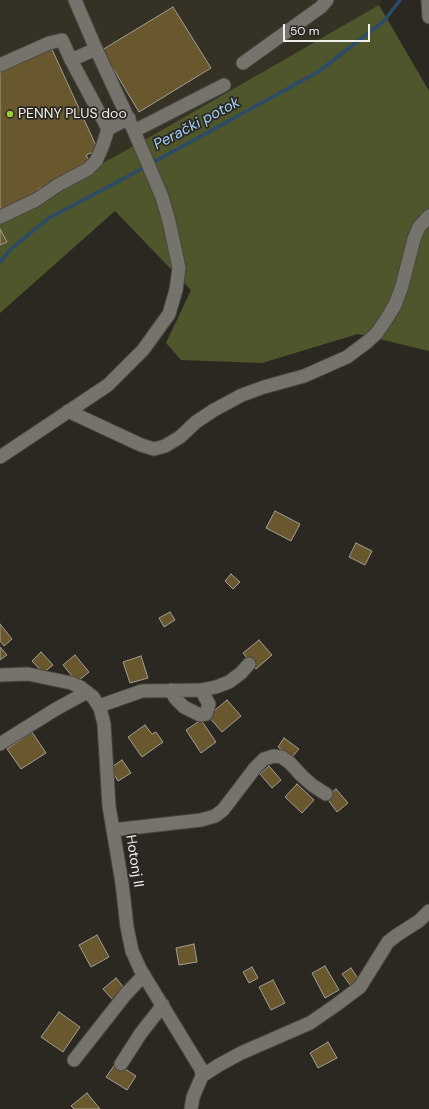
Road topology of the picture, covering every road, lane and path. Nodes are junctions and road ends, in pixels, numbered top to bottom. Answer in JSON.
{"nodes":[{"id":1,"x":75,"y":0,"type":"edge"},
{"id":2,"x":327,"y":0,"type":"edge"},
{"id":3,"x":428,"y":0,"type":"edge"},
{"id":4,"x":429,"y":17,"type":"edge"},
{"id":5,"x":96,"y":49,"type":"junction"},
{"id":6,"x":72,"y":60,"type":"junction"},
{"id":7,"x":243,"y":63,"type":"dead end"},
{"id":8,"x":0,"y":65,"type":"edge"},
{"id":9,"x":224,"y":85,"type":"dead end"},
{"id":10,"x":128,"y":118,"type":"junction"},
{"id":11,"x":108,"y":129,"type":"junction"},
{"id":12,"x":136,"y":135,"type":"junction"},
{"id":13,"x":429,"y":216,"type":"edge"},
{"id":14,"x":0,"y":217,"type":"edge"},
{"id":15,"x":68,"y":412,"type":"junction"},
{"id":16,"x":0,"y":457,"type":"edge"},
{"id":17,"x":249,"y":664,"type":"dead end"},
{"id":18,"x":0,"y":675,"type":"edge"},
{"id":19,"x":171,"y":690,"type":"junction"},
{"id":20,"x":201,"y":690,"type":"junction"},
{"id":21,"x":87,"y":692,"type":"junction"},
{"id":22,"x":99,"y":706,"type":"junction"},
{"id":23,"x":0,"y":744,"type":"edge"},
{"id":24,"x":326,"y":794,"type":"dead end"},
{"id":25,"x":112,"y":830,"type":"junction"},
{"id":26,"x":429,"y":911,"type":"edge"},
{"id":27,"x":144,"y":975,"type":"junction"},
{"id":28,"x":163,"y":1005,"type":"junction"},
{"id":29,"x":74,"y":1060,"type":"dead end"},
{"id":30,"x":121,"y":1064,"type":"dead end"},
{"id":31,"x":202,"y":1076,"type":"junction"},
{"id":32,"x":191,"y":1109,"type":"edge"}],
"edges":[{"from":1,"to":5,"type":"street"},
{"from":2,"to":7,"type":"street"},
{"from":3,"to":4,"type":"street"},
{"from":5,"to":6,"type":"street"},
{"from":5,"to":10,"type":"street"},
{"from":6,"to":8,"type":"street"},
{"from":6,"to":11,"type":"street"},
{"from":9,"to":12,"type":"street"},
{"from":10,"to":11,"type":"street"},
{"from":10,"to":12,"type":"street"},
{"from":11,"to":14,"type":"street"},
{"from":12,"to":15,"type":"street"},
{"from":13,"to":15,"type":"street"},
{"from":15,"to":16,"type":"street"},
{"from":17,"to":20,"type":"street"},
{"from":18,"to":21,"type":"street","name":"Hotonj II"},
{"from":19,"to":20,"type":"street"},
{"from":19,"to":20,"type":"street"},
{"from":19,"to":22,"type":"street"},
{"from":21,"to":22,"type":"street","name":"Hotonj II"},
{"from":21,"to":23,"type":"street"},
{"from":22,"to":25,"type":"street","name":"Hotonj II"},
{"from":24,"to":25,"type":"street"},
{"from":25,"to":27,"type":"street","name":"Hotonj II"},
{"from":26,"to":31,"type":"street"},
{"from":27,"to":28,"type":"street","name":"Hotonj II"},
{"from":27,"to":29,"type":"street"},
{"from":28,"to":30,"type":"street"},
{"from":28,"to":31,"type":"street","name":"Hotonj II"},
{"from":31,"to":32,"type":"street"}]}
